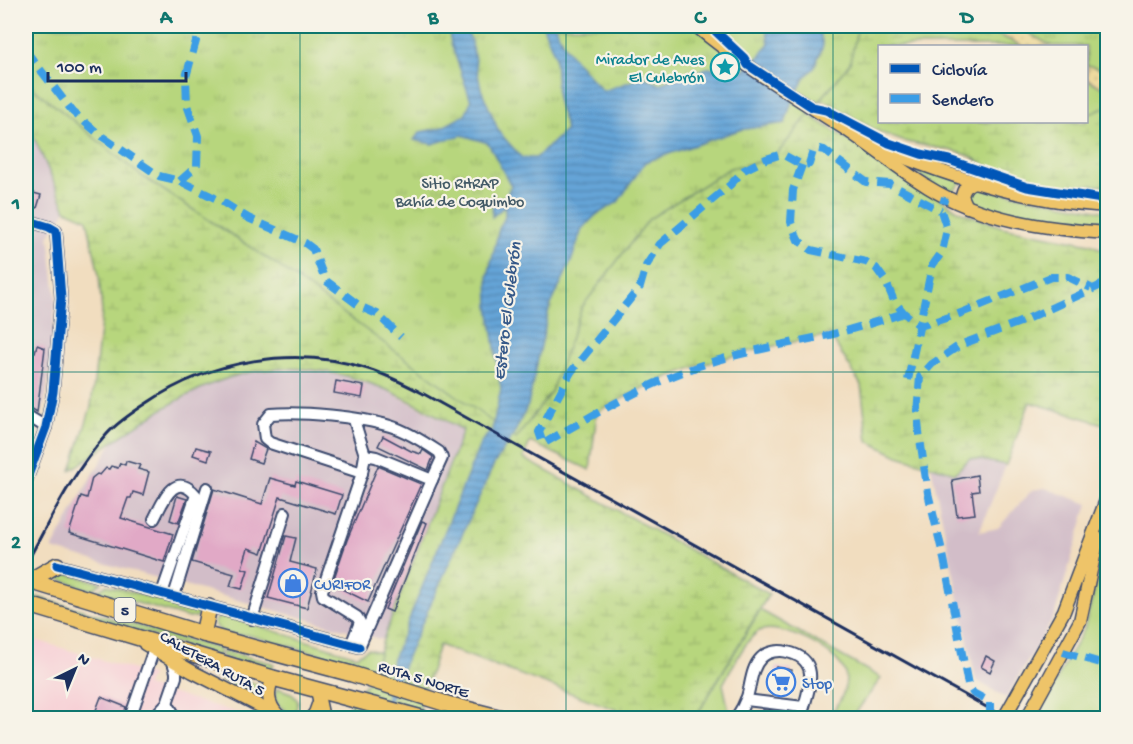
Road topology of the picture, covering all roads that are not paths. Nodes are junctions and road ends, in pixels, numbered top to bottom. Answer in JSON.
{"nodes":[{"id":1,"x":696,"y":26,"type":"edge"},
{"id":2,"x":864,"y":141,"type":"junction"},
{"id":3,"x":981,"y":183,"type":"junction"},
{"id":4,"x":1107,"y":206,"type":"edge"},
{"id":5,"x":967,"y":207,"type":"junction"},
{"id":6,"x":26,"y":220,"type":"edge"},
{"id":7,"x":1089,"y":232,"type":"junction"},
{"id":8,"x":1107,"y":233,"type":"edge"},
{"id":9,"x":1107,"y":240,"type":"edge"},
{"id":10,"x":26,"y":415,"type":"edge"},
{"id":11,"x":354,"y":420,"type":"junction"},
{"id":12,"x":46,"y":427,"type":"junction"},
{"id":13,"x":365,"y":455,"type":"junction"},
{"id":14,"x":362,"y":473,"type":"junction"},
{"id":15,"x":432,"y":480,"type":"junction"},
{"id":16,"x":26,"y":481,"type":"edge"},
{"id":17,"x":207,"y":488,"type":"dead end"},
{"id":18,"x":1107,"y":497,"type":"edge"},
{"id":19,"x":285,"y":513,"type":"dead end"},
{"id":20,"x":154,"y":519,"type":"dead end"},
{"id":21,"x":57,"y":565,"type":"joint"},
{"id":22,"x":27,"y":580,"type":"edge"},
{"id":23,"x":47,"y":586,"type":"junction"},
{"id":24,"x":162,"y":593,"type":"junction"},
{"id":25,"x":174,"y":596,"type":"junction"},
{"id":26,"x":26,"y":602,"type":"edge"},
{"id":27,"x":209,"y":607,"type":"junction"},
{"id":28,"x":252,"y":618,"type":"junction"},
{"id":29,"x":203,"y":634,"type":"junction"},
{"id":30,"x":132,"y":636,"type":"junction"},
{"id":31,"x":355,"y":646,"type":"junction"},
{"id":32,"x":154,"y":649,"type":"junction"},
{"id":33,"x":172,"y":659,"type":"junction"},
{"id":34,"x":303,"y":661,"type":"junction"},
{"id":35,"x":194,"y":672,"type":"junction"},
{"id":36,"x":176,"y":677,"type":"junction"},
{"id":37,"x":273,"y":678,"type":"junction"},
{"id":38,"x":318,"y":696,"type":"junction"},
{"id":39,"x":746,"y":700,"type":"junction"},
{"id":40,"x":167,"y":703,"type":"junction"},
{"id":41,"x":802,"y":713,"type":"edge"},
{"id":42,"x":281,"y":717,"type":"edge"},
{"id":43,"x":130,"y":718,"type":"edge"},
{"id":44,"x":153,"y":718,"type":"edge"},
{"id":45,"x":184,"y":718,"type":"edge"},
{"id":46,"x":311,"y":718,"type":"edge"},
{"id":47,"x":323,"y":718,"type":"edge"},
{"id":48,"x":422,"y":718,"type":"edge"},
{"id":49,"x":502,"y":718,"type":"edge"},
{"id":50,"x":736,"y":718,"type":"edge"},
{"id":51,"x":1004,"y":718,"type":"edge"},
{"id":52,"x":1026,"y":718,"type":"edge"}],
"edges":[{"from":1,"to":2,"type":"main road"},
{"from":2,"to":3,"type":"main road"},
{"from":2,"to":5,"type":"main road"},
{"from":3,"to":4,"type":"main road"},
{"from":3,"to":5,"type":"main road"},
{"from":5,"to":7,"type":"main road"},
{"from":6,"to":12,"type":"street"},
{"from":7,"to":8,"type":"main road"},
{"from":7,"to":9,"type":"main road"},
{"from":10,"to":12,"type":"street"},
{"from":11,"to":13,"type":"street"},
{"from":11,"to":14,"type":"street"},
{"from":11,"to":15,"type":"street"},
{"from":12,"to":16,"type":"street"},
{"from":13,"to":14,"type":"street"},
{"from":13,"to":15,"type":"street"},
{"from":14,"to":31,"type":"street"},
{"from":15,"to":31,"type":"street"},
{"from":17,"to":25,"type":"street"},
{"from":18,"to":51,"type":"main road"},
{"from":18,"to":52,"type":"main road"},
{"from":19,"to":28,"type":"street"},
{"from":20,"to":24,"type":"street"},
{"from":21,"to":22,"type":"highway"},
{"from":21,"to":24,"type":"street"},
{"from":22,"to":23,"type":"highway","name":"RUTA 5 NORTE","number":"5"},
{"from":23,"to":26,"type":"highway"},
{"from":23,"to":29,"type":"highway","name":"RUTA 5 NORTE","number":"5"},
{"from":24,"to":25,"type":"street"},
{"from":25,"to":27,"type":"street"},
{"from":26,"to":30,"type":"highway","number":"5"},
{"from":27,"to":28,"type":"street"},
{"from":27,"to":29,"type":"highway"},
{"from":28,"to":31,"type":"street"},
{"from":29,"to":34,"type":"highway","name":"RUTA 5 NORTE","number":"5"},
{"from":30,"to":32,"type":"main road","name":"CALETERA RUTA 5"},
{"from":30,"to":37,"type":"highway","number":"5"},
{"from":32,"to":33,"type":"main road","name":"CALETERA RUTA 5"},
{"from":32,"to":43,"type":"street"},
{"from":33,"to":35,"type":"main road","name":"CALETERA RUTA 5"},
{"from":33,"to":36,"type":"street"},
{"from":34,"to":37,"type":"highway"},
{"from":34,"to":38,"type":"highway"},
{"from":34,"to":49,"type":"highway","name":"RUTA 5 NORTE","number":"5"},
{"from":35,"to":36,"type":"street"},
{"from":35,"to":42,"type":"main road","name":"CALETERA RUTA 5"},
{"from":36,"to":40,"type":"street"},
{"from":37,"to":38,"type":"highway","number":"5"},
{"from":37,"to":42,"type":"main road"},
{"from":38,"to":46,"type":"main road"},
{"from":38,"to":47,"type":"main road"},
{"from":38,"to":48,"type":"highway","number":"5"},
{"from":39,"to":41,"type":"street"},
{"from":39,"to":41,"type":"street"},
{"from":39,"to":50,"type":"street"},
{"from":40,"to":44,"type":"street"},
{"from":40,"to":45,"type":"street"}]}
